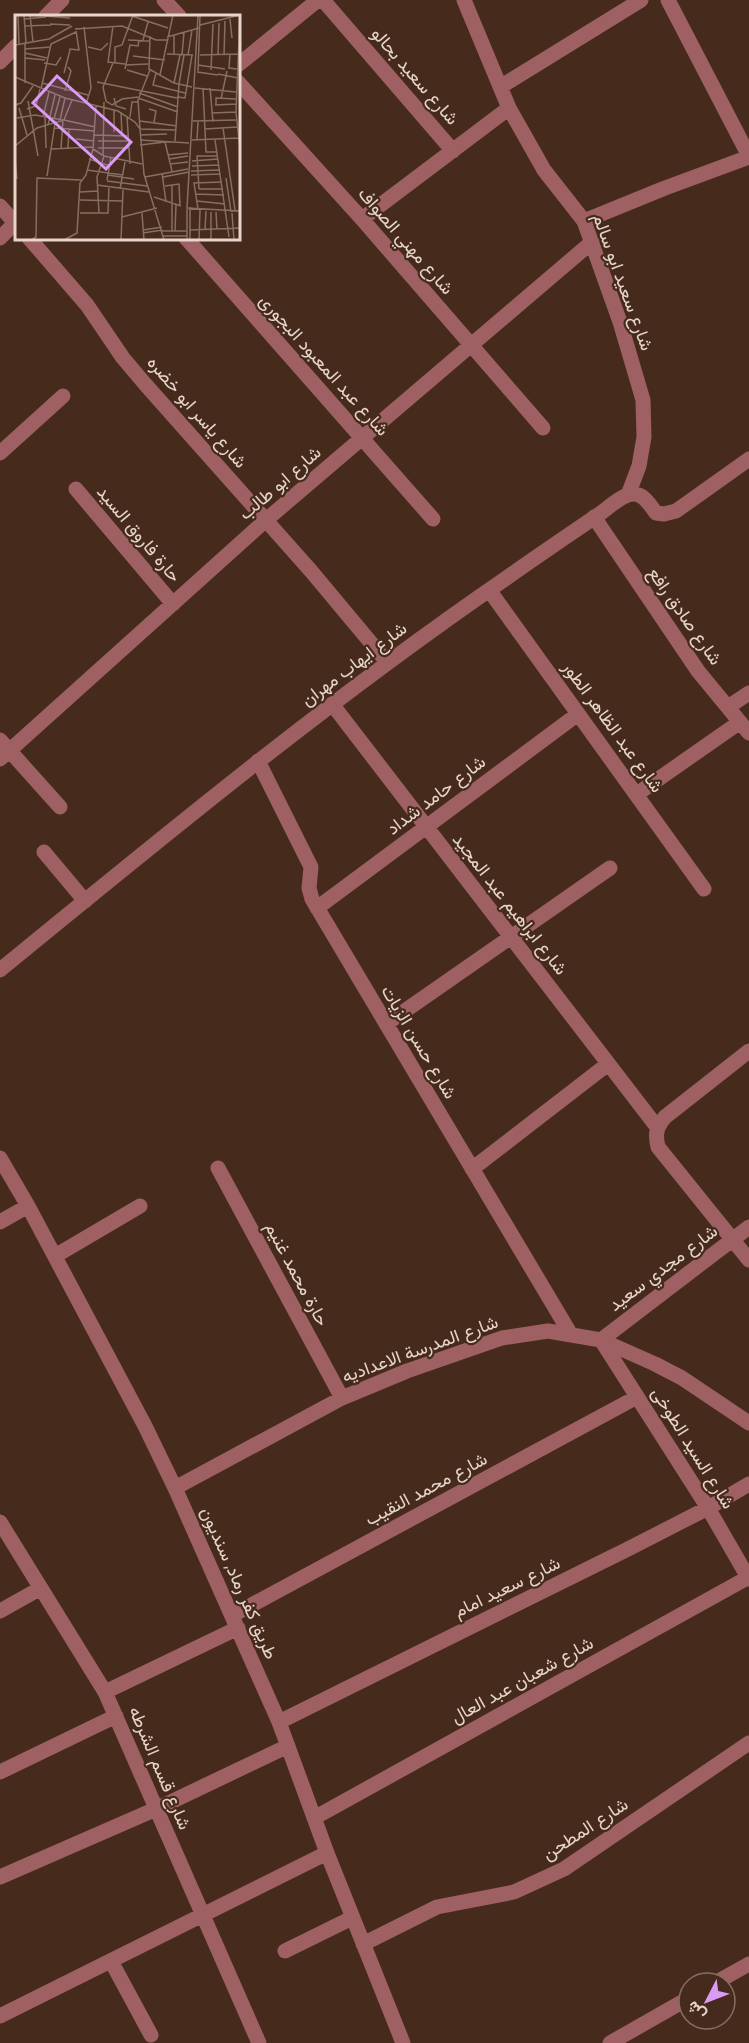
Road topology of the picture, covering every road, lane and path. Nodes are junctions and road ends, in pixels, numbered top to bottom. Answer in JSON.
{"nodes":[{"id":1,"x":62,"y":0,"type":"edge"},
{"id":2,"x":164,"y":0,"type":"edge"},
{"id":3,"x":318,"y":0,"type":"edge"},
{"id":4,"x":323,"y":0,"type":"edge"},
{"id":5,"x":464,"y":0,"type":"edge"},
{"id":6,"x":641,"y":0,"type":"edge"},
{"id":7,"x":668,"y":0,"type":"edge"},
{"id":8,"x":47,"y":15,"type":"edge"},
{"id":9,"x":178,"y":15,"type":"edge"},
{"id":10,"x":15,"y":50,"type":"edge"},
{"id":11,"x":0,"y":62,"type":"edge"},
{"id":12,"x":240,"y":62,"type":"edge"},
{"id":13,"x":240,"y":84,"type":"edge"},
{"id":14,"x":500,"y":87,"type":"junction"},
{"id":15,"x":509,"y":108,"type":"junction"},
{"id":16,"x":453,"y":151,"type":"junction"},
{"id":17,"x":749,"y":157,"type":"edge"},
{"id":18,"x":0,"y":206,"type":"edge"},
{"id":19,"x":362,"y":219,"type":"junction"},
{"id":20,"x":584,"y":221,"type":"junction"},
{"id":21,"x":15,"y":223,"type":"edge"},
{"id":22,"x":15,"y":225,"type":"edge"},
{"id":23,"x":0,"y":238,"type":"edge"},
{"id":24,"x":31,"y":240,"type":"edge"},
{"id":25,"x":188,"y":240,"type":"edge"},
{"id":26,"x":592,"y":242,"type":"junction"},
{"id":27,"x":471,"y":346,"type":"junction"},
{"id":28,"x":63,"y":396,"type":"dead end"},
{"id":29,"x":543,"y":428,"type":"dead end"},
{"id":30,"x":363,"y":437,"type":"junction"},
{"id":31,"x":0,"y":453,"type":"edge"},
{"id":32,"x":749,"y":459,"type":"edge"},
{"id":33,"x":76,"y":489,"type":"dead end"},
{"id":34,"x":628,"y":495,"type":"junction"},
{"id":35,"x":594,"y":517,"type":"junction"},
{"id":36,"x":434,"y":519,"type":"dead end"},
{"id":37,"x":266,"y":520,"type":"junction"},
{"id":38,"x":489,"y":590,"type":"junction"},
{"id":39,"x":172,"y":604,"type":"junction"},
{"id":40,"x":387,"y":662,"type":"junction"},
{"id":41,"x":749,"y":693,"type":"edge"},
{"id":42,"x":332,"y":704,"type":"junction"},
{"id":43,"x":728,"y":707,"type":"junction"},
{"id":44,"x":578,"y":714,"type":"junction"},
{"id":45,"x":744,"y":727,"type":"edge"},
{"id":46,"x":3,"y":750,"type":"edge"},
{"id":47,"x":258,"y":761,"type":"junction"},
{"id":48,"x":637,"y":794,"type":"junction"},
{"id":49,"x":60,"y":807,"type":"dead end"},
{"id":50,"x":426,"y":827,"type":"junction"},
{"id":51,"x":45,"y":852,"type":"dead end"},
{"id":52,"x":610,"y":868,"type":"dead end"},
{"id":53,"x":704,"y":889,"type":"dead end"},
{"id":54,"x":85,"y":901,"type":"junction"},
{"id":55,"x":317,"y":908,"type":"junction"},
{"id":56,"x":511,"y":937,"type":"junction"},
{"id":57,"x":0,"y":970,"type":"edge"},
{"id":58,"x":386,"y":1024,"type":"junction"},
{"id":59,"x":749,"y":1051,"type":"edge"},
{"id":60,"x":608,"y":1064,"type":"junction"},
{"id":61,"x":657,"y":1127,"type":"junction"},
{"id":62,"x":0,"y":1158,"type":"edge"},
{"id":63,"x":218,"y":1168,"type":"dead end"},
{"id":64,"x":472,"y":1168,"type":"junction"},
{"id":65,"x":28,"y":1206,"type":"junction"},
{"id":66,"x":141,"y":1206,"type":"dead end"},
{"id":67,"x":0,"y":1222,"type":"edge"},
{"id":68,"x":749,"y":1227,"type":"edge"},
{"id":69,"x":733,"y":1240,"type":"junction"},
{"id":70,"x":55,"y":1256,"type":"junction"},
{"id":71,"x":749,"y":1260,"type":"edge"},
{"id":72,"x":570,"y":1334,"type":"junction"},
{"id":73,"x":601,"y":1340,"type":"junction"},
{"id":74,"x":637,"y":1396,"type":"junction"},
{"id":75,"x":342,"y":1398,"type":"junction"},
{"id":76,"x":749,"y":1423,"type":"edge"},
{"id":77,"x":749,"y":1484,"type":"edge"},
{"id":78,"x":176,"y":1488,"type":"junction"},
{"id":79,"x":708,"y":1508,"type":"junction"},
{"id":80,"x":0,"y":1522,"type":"edge"},
{"id":81,"x":749,"y":1577,"type":"edge"},
{"id":82,"x":41,"y":1588,"type":"junction"},
{"id":83,"x":0,"y":1611,"type":"edge"},
{"id":84,"x":235,"y":1622,"type":"junction"},
{"id":85,"x":105,"y":1692,"type":"junction"},
{"id":86,"x":116,"y":1716,"type":"junction"},
{"id":87,"x":279,"y":1722,"type":"junction"},
{"id":88,"x":288,"y":1746,"type":"junction"},
{"id":89,"x":747,"y":1747,"type":"edge"},
{"id":90,"x":0,"y":1772,"type":"edge"},
{"id":91,"x":156,"y":1809,"type":"junction"},
{"id":92,"x":314,"y":1818,"type":"junction"},
{"id":93,"x":327,"y":1853,"type":"junction"},
{"id":94,"x":0,"y":1877,"type":"edge"},
{"id":95,"x":203,"y":1915,"type":"junction"},
{"id":96,"x":352,"y":1918,"type":"junction"},
{"id":97,"x":363,"y":1944,"type":"junction"},
{"id":98,"x":285,"y":1951,"type":"dead end"},
{"id":99,"x":111,"y":1961,"type":"junction"},
{"id":100,"x":677,"y":2005,"type":"edge"},
{"id":101,"x":0,"y":2016,"type":"edge"},
{"id":102,"x":151,"y":2035,"type":"dead end"},
{"id":103,"x":259,"y":2043,"type":"edge"},
{"id":104,"x":403,"y":2043,"type":"edge"},
{"id":105,"x":610,"y":2043,"type":"edge"}],
"edges":[{"from":1,"to":8,"type":"street"},
{"from":2,"to":9,"type":"street"},
{"from":3,"to":12,"type":"street"},
{"from":4,"to":16,"type":"street","name":"شارع سعيد بحالو"},
{"from":5,"to":14,"type":"street","name":"شارع سعيد ابو سالم"},
{"from":6,"to":14,"type":"street"},
{"from":7,"to":17,"type":"street"},
{"from":10,"to":11,"type":"street"},
{"from":13,"to":19,"type":"street","name":"شارع مهني الصواف"},
{"from":14,"to":15,"type":"street","name":"شارع سعيد ابو سالم"},
{"from":15,"to":16,"type":"street"},
{"from":15,"to":20,"type":"street","name":"شارع سعيد ابو سالم"},
{"from":16,"to":19,"type":"street"},
{"from":17,"to":20,"type":"street"},
{"from":18,"to":21,"type":"street"},
{"from":19,"to":27,"type":"street","name":"شارع مهني الصواف"},
{"from":20,"to":26,"type":"street","name":"شارع سعيد ابو سالم"},
{"from":22,"to":23,"type":"street"},
{"from":24,"to":37,"type":"street","name":"شارع ياسر ابو خضره"},
{"from":25,"to":30,"type":"street","name":"شارع عبد المعبود البجورى"},
{"from":26,"to":27,"type":"street","name":"شارع ابو طالب"},
{"from":26,"to":34,"type":"street","name":"شارع سعيد ابو سالم"},
{"from":27,"to":29,"type":"street","name":"شارع مهني الصواف"},
{"from":27,"to":30,"type":"street","name":"شارع ابو طالب"},
{"from":28,"to":31,"type":"street"},
{"from":30,"to":36,"type":"street","name":"شارع عبد المعبود البجورى"},
{"from":30,"to":37,"type":"street","name":"شارع ابو طالب"},
{"from":32,"to":34,"type":"street"},
{"from":33,"to":39,"type":"street","name":"حارة فاروق السيد"},
{"from":34,"to":35,"type":"street","name":"شارع ايهاب مهران"},
{"from":35,"to":38,"type":"street","name":"شارع ايهاب مهران"},
{"from":35,"to":43,"type":"street","name":"شارع صادق رافع"},
{"from":37,"to":39,"type":"street","name":"شارع ابو طالب"},
{"from":37,"to":40,"type":"street","name":"شارع ياسر ابو خضره"},
{"from":38,"to":40,"type":"street","name":"شارع ايهاب مهران"},
{"from":38,"to":44,"type":"street","name":"شارع عبد الظاهر الطور"},
{"from":39,"to":46,"type":"street","name":"شارع ابو طالب"},
{"from":40,"to":42,"type":"street","name":"شارع ايهاب مهران"},
{"from":41,"to":43,"type":"street"},
{"from":42,"to":47,"type":"street","name":"شارع ايهاب مهران"},
{"from":42,"to":50,"type":"street","name":"شارع ابراهيم عبد المجيد"},
{"from":43,"to":45,"type":"street","name":"شارع صادق رافع"},
{"from":44,"to":48,"type":"street","name":"شارع عبد الظاهر الطور"},
{"from":44,"to":50,"type":"street","name":"شارع حامد شداد"},
{"from":45,"to":48,"type":"street"},
{"from":46,"to":49,"type":"street"},
{"from":47,"to":54,"type":"street","name":"شارع ايهاب مهران"},
{"from":47,"to":55,"type":"street","name":"شارع حسن الزيات"},
{"from":48,"to":53,"type":"street","name":"شارع عبد الظاهر الطور"},
{"from":50,"to":55,"type":"street","name":"شارع حامد شداد"},
{"from":50,"to":56,"type":"street","name":"شارع ابراهيم عبد المجيد"},
{"from":51,"to":54,"type":"street"},
{"from":52,"to":56,"type":"street"},
{"from":54,"to":57,"type":"street","name":"شارع ايهاب مهران"},
{"from":55,"to":58,"type":"street","name":"شارع حسن الزيات"},
{"from":56,"to":58,"type":"street"},
{"from":56,"to":60,"type":"street","name":"شارع ابراهيم عبد المجيد"},
{"from":58,"to":64,"type":"street","name":"شارع حسن الزيات"},
{"from":59,"to":61,"type":"street"},
{"from":60,"to":61,"type":"street","name":"شارع ابراهيم عبد المجيد"},
{"from":60,"to":64,"type":"street"},
{"from":61,"to":69,"type":"street"},
{"from":62,"to":65,"type":"street","name":"طريق كفر رماد, سنديون"},
{"from":63,"to":75,"type":"street","name":"حارة محمد غنيم"},
{"from":64,"to":72,"type":"street","name":"شارع حسن الزيات"},
{"from":65,"to":67,"type":"street"},
{"from":65,"to":70,"type":"street","name":"طريق كفر رماد, سنديون"},
{"from":66,"to":70,"type":"street"},
{"from":68,"to":69,"type":"street","name":"شارع مجدي سعيد"},
{"from":69,"to":71,"type":"street"},
{"from":69,"to":73,"type":"street","name":"شارع مجدي سعيد"},
{"from":70,"to":78,"type":"street","name":"طريق كفر رماد, سنديون"},
{"from":72,"to":73,"type":"street","name":"شارع المدرسة الاعداديه"},
{"from":72,"to":75,"type":"street","name":"شارع المدرسة الاعداديه"},
{"from":73,"to":74,"type":"street","name":"شارع السيد الطوخى"},
{"from":73,"to":76,"type":"street","name":"شارع المدرسة الاعداديه"},
{"from":74,"to":79,"type":"street","name":"شارع السيد الطوخى"},
{"from":74,"to":84,"type":"street","name":"شارع محمد النقيب"},
{"from":75,"to":78,"type":"street","name":"شارع المدرسة الاعداديه"},
{"from":77,"to":79,"type":"street","name":"شارع سعيد امام"},
{"from":78,"to":84,"type":"street","name":"طريق كفر رماد, سنديون"},
{"from":79,"to":81,"type":"street","name":"شارع السيد الطوخى"},
{"from":79,"to":87,"type":"street","name":"شارع سعيد امام"},
{"from":80,"to":82,"type":"street","name":"شارع قسم الشرطه"},
{"from":81,"to":92,"type":"street","name":"شارع شعبان عبد العال"},
{"from":82,"to":83,"type":"street"},
{"from":82,"to":85,"type":"street","name":"شارع قسم الشرطه"},
{"from":84,"to":85,"type":"street","name":"شارع محمد النقيب"},
{"from":84,"to":87,"type":"street","name":"طريق كفر رماد, سنديون"},
{"from":85,"to":86,"type":"street","name":"شارع قسم الشرطه"},
{"from":86,"to":90,"type":"street"},
{"from":86,"to":91,"type":"street","name":"شارع قسم الشرطه"},
{"from":87,"to":88,"type":"street","name":"طريق كفر رماد, سنديون"},
{"from":88,"to":91,"type":"street"},
{"from":88,"to":92,"type":"street","name":"طريق كفر رماد, سنديون"},
{"from":89,"to":97,"type":"street","name":"شارع المطحن"},
{"from":91,"to":94,"type":"street"},
{"from":91,"to":95,"type":"street","name":"شارع قسم الشرطه"},
{"from":92,"to":93,"type":"street","name":"طريق كفر رماد, سنديون"},
{"from":93,"to":95,"type":"street"},
{"from":93,"to":96,"type":"street","name":"طريق كفر رماد, سنديون"},
{"from":95,"to":99,"type":"street"},
{"from":95,"to":103,"type":"street","name":"شارع قسم الشرطه"},
{"from":96,"to":97,"type":"street","name":"طريق كفر رماد, سنديون"},
{"from":96,"to":98,"type":"street"},
{"from":97,"to":104,"type":"street","name":"طريق كفر رماد, سنديون"},
{"from":99,"to":101,"type":"street"},
{"from":99,"to":102,"type":"street"},
{"from":100,"to":105,"type":"street"}]}
